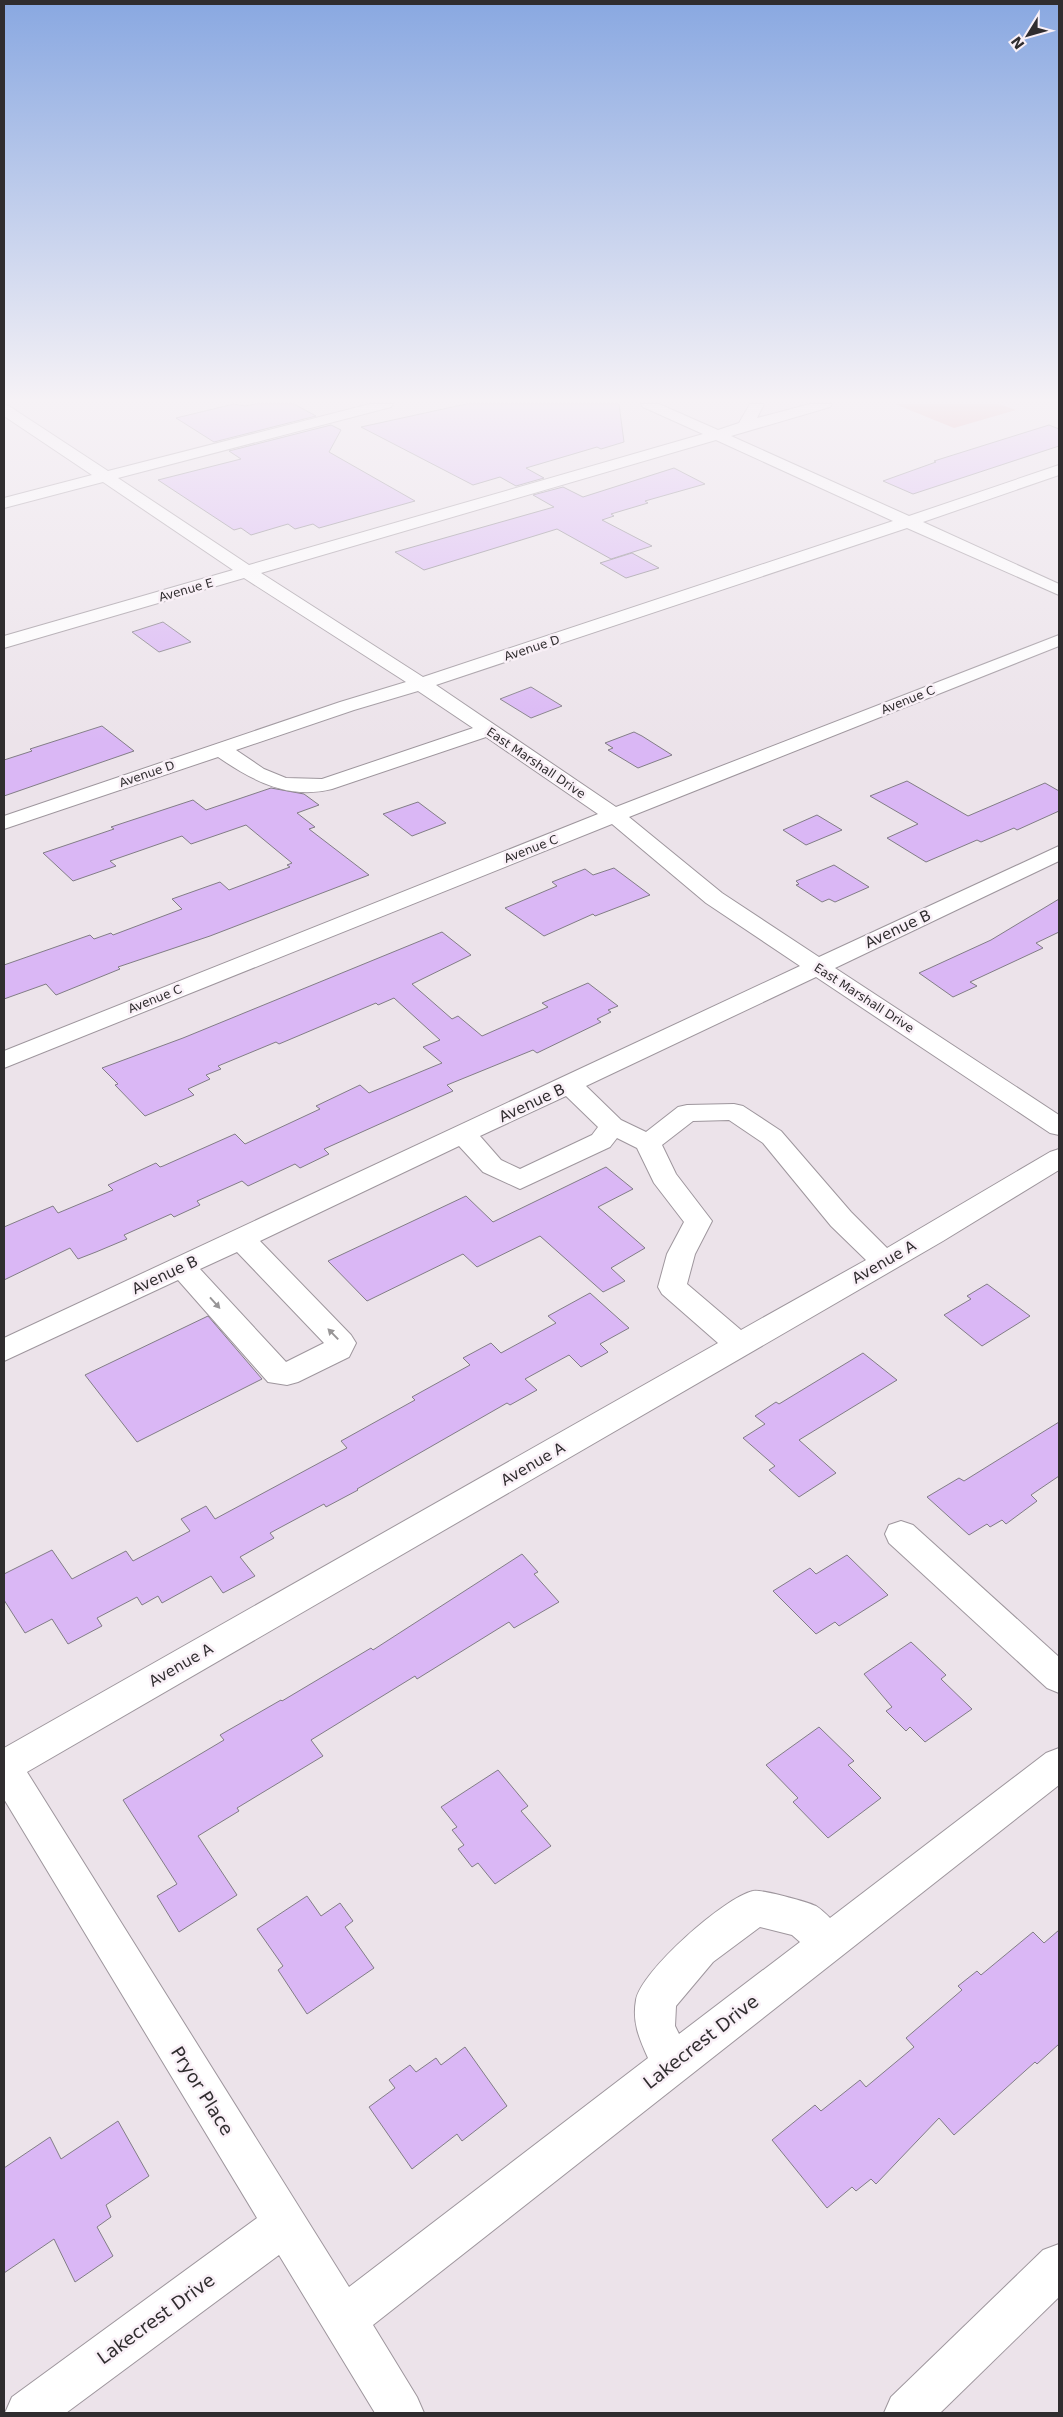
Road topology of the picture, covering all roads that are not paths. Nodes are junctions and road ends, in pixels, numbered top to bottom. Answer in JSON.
{"nodes":[{"id":1,"x":164,"y":517,"type":"edge"},
{"id":2,"x":438,"y":517,"type":"edge"},
{"id":3,"x":898,"y":517,"type":"edge"},
{"id":4,"x":920,"y":517,"type":"edge"},
{"id":5,"x":907,"y":521,"type":"junction"},
{"id":6,"x":247,"y":572,"type":"junction"},
{"id":7,"x":1059,"y":590,"type":"edge"},
{"id":8,"x":1059,"y":640,"type":"edge"},
{"id":9,"x":4,"y":642,"type":"edge"},
{"id":10,"x":421,"y":684,"type":"junction"},
{"id":11,"x":487,"y":730,"type":"junction"},
{"id":12,"x":221,"y":749,"type":"junction"},
{"id":13,"x":615,"y":816,"type":"junction"},
{"id":14,"x":4,"y":823,"type":"edge"},
{"id":15,"x":1059,"y":853,"type":"edge"},
{"id":16,"x":817,"y":967,"type":"junction"},
{"id":17,"x":4,"y":1060,"type":"edge"},
{"id":18,"x":570,"y":1085,"type":"junction"},
{"id":19,"x":612,"y":1126,"type":"junction"},
{"id":20,"x":1059,"y":1127,"type":"edge"},
{"id":21,"x":464,"y":1135,"type":"junction"},
{"id":22,"x":648,"y":1143,"type":"junction"},
{"id":23,"x":1059,"y":1158,"type":"edge"},
{"id":24,"x":241,"y":1239,"type":"junction"},
{"id":25,"x":883,"y":1262,"type":"junction"},
{"id":26,"x":182,"y":1267,"type":"junction"},
{"id":27,"x":739,"y":1345,"type":"junction"},
{"id":28,"x":4,"y":1350,"type":"edge"},
{"id":29,"x":901,"y":1534,"type":"dead end"},
{"id":30,"x":1059,"y":1678,"type":"edge"},
{"id":31,"x":1059,"y":1764,"type":"edge"},
{"id":32,"x":4,"y":1767,"type":"edge"},
{"id":33,"x":829,"y":1942,"type":"junction"},
{"id":34,"x":672,"y":2065,"type":"junction"},
{"id":35,"x":284,"y":2225,"type":"junction"},
{"id":36,"x":1059,"y":2266,"type":"edge"},
{"id":37,"x":343,"y":2320,"type":"junction"},
{"id":38,"x":28,"y":2413,"type":"edge"},
{"id":39,"x":401,"y":2413,"type":"edge"},
{"id":40,"x":907,"y":2413,"type":"edge"}],
"edges":[{"from":1,"to":6,"type":"street","name":"East Marshall Drive"},
{"from":2,"to":6,"type":"street","name":"Avenue E"},
{"from":3,"to":5,"type":"street"},
{"from":4,"to":5,"type":"street","name":"Avenue D"},
{"from":5,"to":7,"type":"street"},
{"from":5,"to":10,"type":"street","name":"Avenue D"},
{"from":6,"to":9,"type":"street","name":"Avenue E"},
{"from":6,"to":10,"type":"street","name":"East Marshall Drive"},
{"from":8,"to":13,"type":"street","name":"Avenue C"},
{"from":10,"to":11,"type":"street","name":"East Marshall Drive"},
{"from":10,"to":12,"type":"street","name":"Avenue D"},
{"from":11,"to":12,"type":"street"},
{"from":11,"to":13,"type":"street","name":"East Marshall Drive"},
{"from":12,"to":14,"type":"street","name":"Avenue D"},
{"from":13,"to":16,"type":"street","name":"East Marshall Drive"},
{"from":13,"to":17,"type":"street","name":"Avenue C"},
{"from":15,"to":16,"type":"street","name":"Avenue B"},
{"from":16,"to":18,"type":"street","name":"Avenue B"},
{"from":16,"to":20,"type":"street","name":"East Marshall Drive"},
{"from":18,"to":19,"type":"street"},
{"from":18,"to":21,"type":"street","name":"Avenue B"},
{"from":19,"to":21,"type":"street"},
{"from":19,"to":22,"type":"street"},
{"from":21,"to":24,"type":"street","name":"Avenue B"},
{"from":22,"to":25,"type":"street"},
{"from":22,"to":27,"type":"street"},
{"from":23,"to":25,"type":"street","name":"Avenue A"},
{"from":24,"to":26,"type":"street","name":"Avenue B"},
{"from":26,"to":24,"type":"street","one_way":true},
{"from":25,"to":27,"type":"street","name":"Avenue A"},
{"from":26,"to":28,"type":"street","name":"Avenue B"},
{"from":27,"to":32,"type":"street","name":"Avenue A"},
{"from":29,"to":30,"type":"street"},
{"from":31,"to":33,"type":"street","name":"Lakecrest Drive"},
{"from":32,"to":35,"type":"street","name":"Pryor Place"},
{"from":33,"to":34,"type":"street","name":"Lakecrest Drive"},
{"from":33,"to":34,"type":"street"},
{"from":34,"to":37,"type":"street","name":"Lakecrest Drive"},
{"from":35,"to":37,"type":"street","name":"Pryor Place"},
{"from":35,"to":38,"type":"street","name":"Lakecrest Drive"},
{"from":36,"to":40,"type":"street"},
{"from":37,"to":39,"type":"street","name":"Pryor Place"}]}
